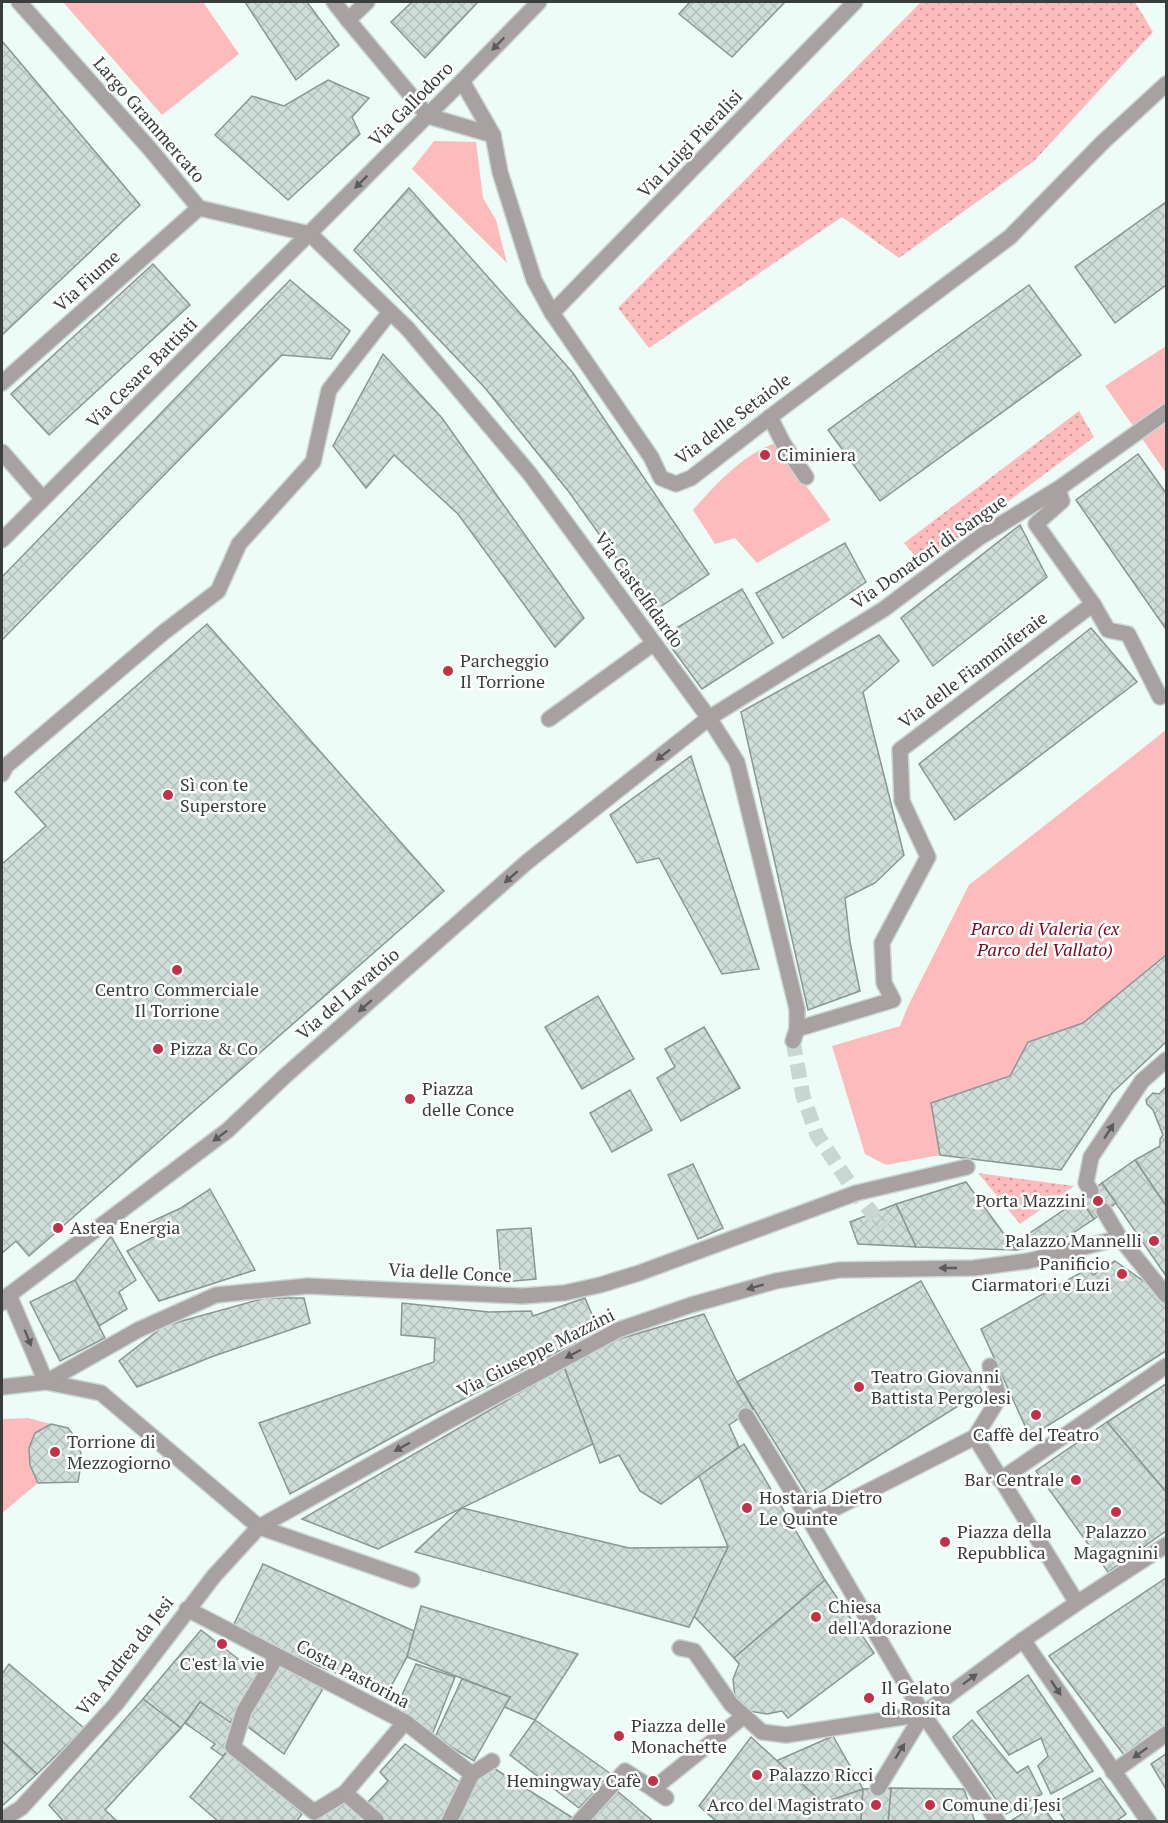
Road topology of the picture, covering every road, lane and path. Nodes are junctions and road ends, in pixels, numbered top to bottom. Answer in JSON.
{"nodes":[{"id":1,"x":19,"y":2,"type":"edge"},
{"id":2,"x":334,"y":2,"type":"edge"},
{"id":3,"x":367,"y":2,"type":"edge"},
{"id":4,"x":538,"y":2,"type":"edge"},
{"id":5,"x":855,"y":2,"type":"edge"},
{"id":6,"x":348,"y":20,"type":"junction"},
{"id":7,"x":462,"y":81,"type":"junction"},
{"id":8,"x":1167,"y":84,"type":"edge"},
{"id":9,"x":428,"y":116,"type":"junction"},
{"id":10,"x":493,"y":135,"type":"junction"},
{"id":11,"x":199,"y":208,"type":"junction"},
{"id":12,"x":310,"y":234,"type":"junction"},
{"id":13,"x":390,"y":312,"type":"junction"},
{"id":14,"x":552,"y":313,"type":"junction"},
{"id":15,"x":2,"y":383,"type":"edge"},
{"id":16,"x":1167,"y":412,"type":"edge"},
{"id":17,"x":770,"y":417,"type":"junction"},
{"id":18,"x":2,"y":452,"type":"edge"},
{"id":19,"x":806,"y":477,"type":"dead end"},
{"id":20,"x":1058,"y":489,"type":"junction"},
{"id":21,"x":43,"y":499,"type":"junction"},
{"id":22,"x":2,"y":540,"type":"edge"},
{"id":23,"x":1093,"y":604,"type":"junction"},
{"id":24,"x":654,"y":643,"type":"junction"},
{"id":25,"x":1160,"y":697,"type":"dead end"},
{"id":26,"x":709,"y":718,"type":"junction"},
{"id":27,"x":549,"y":719,"type":"dead end"},
{"id":28,"x":2,"y":774,"type":"edge"},
{"id":29,"x":795,"y":1035,"type":"joint"},
{"id":30,"x":1167,"y":1060,"type":"edge"},
{"id":31,"x":967,"y":1167,"type":"dead end"},
{"id":32,"x":1088,"y":1187,"type":"tunnel mouth"},
{"id":33,"x":1104,"y":1211,"type":"tunnel mouth"},
{"id":34,"x":1120,"y":1238,"type":"junction"},
{"id":35,"x":1167,"y":1294,"type":"edge"},
{"id":36,"x":5,"y":1299,"type":"edge"},
{"id":37,"x":990,"y":1366,"type":"dead end"},
{"id":38,"x":1167,"y":1366,"type":"edge"},
{"id":39,"x":46,"y":1382,"type":"junction"},
{"id":40,"x":2,"y":1387,"type":"edge"},
{"id":41,"x":746,"y":1416,"type":"dead end"},
{"id":42,"x":975,"y":1437,"type":"junction"},
{"id":43,"x":1000,"y":1480,"type":"junction"},
{"id":44,"x":810,"y":1521,"type":"junction"},
{"id":45,"x":259,"y":1527,"type":"junction"},
{"id":46,"x":1167,"y":1545,"type":"edge"},
{"id":47,"x":412,"y":1580,"type":"dead end"},
{"id":48,"x":1077,"y":1603,"type":"junction"},
{"id":49,"x":187,"y":1609,"type":"junction"},
{"id":50,"x":1023,"y":1640,"type":"junction"},
{"id":51,"x":680,"y":1648,"type":"dead end"},
{"id":52,"x":277,"y":1656,"type":"junction"},
{"id":53,"x":923,"y":1714,"type":"junction"},
{"id":54,"x":744,"y":1716,"type":"junction"},
{"id":55,"x":405,"y":1722,"type":"junction"},
{"id":56,"x":1167,"y":1734,"type":"edge"},
{"id":57,"x":492,"y":1761,"type":"dead end"},
{"id":58,"x":1113,"y":1772,"type":"junction"},
{"id":59,"x":471,"y":1774,"type":"junction"},
{"id":60,"x":878,"y":1788,"type":"tunnel mouth"},
{"id":61,"x":653,"y":1789,"type":"junction"},
{"id":62,"x":345,"y":1793,"type":"junction"},
{"id":63,"x":666,"y":1798,"type":"dead end"},
{"id":64,"x":310,"y":1817,"type":"edge"},
{"id":65,"x":2,"y":1820,"type":"edge"},
{"id":66,"x":375,"y":1820,"type":"dead end"},
{"id":67,"x":449,"y":1821,"type":"edge"},
{"id":68,"x":579,"y":1821,"type":"edge"},
{"id":69,"x":998,"y":1821,"type":"edge"},
{"id":70,"x":1149,"y":1821,"type":"edge"}],
"edges":[{"from":1,"to":11,"type":"street","name":"Largo Grammercato"},
{"from":2,"to":6,"type":"street"},
{"from":3,"to":6,"type":"street"},
{"from":4,"to":7,"type":"street","name":"Via Gallodoro","one_way":true},
{"from":5,"to":14,"type":"street","name":"Via Luigi Pieralisi"},
{"from":6,"to":9,"type":"street"},
{"from":7,"to":9,"type":"street","name":"Via Gallodoro"},
{"from":7,"to":10,"type":"street","name":"Via delle Setaiole"},
{"from":8,"to":17,"type":"street","name":"Via delle Setaiole"},
{"from":9,"to":10,"type":"street"},
{"from":9,"to":12,"type":"street","name":"Via Gallodoro","one_way":true},
{"from":10,"to":14,"type":"street","name":"Via delle Setaiole"},
{"from":11,"to":12,"type":"street","name":"Largo Grammercato"},
{"from":11,"to":15,"type":"street","name":"Via Fiume"},
{"from":12,"to":13,"type":"street","name":"Via Castelfidardo"},
{"from":12,"to":21,"type":"street","name":"Via Cesare Battisti"},
{"from":13,"to":24,"type":"street","name":"Via Castelfidardo"},
{"from":13,"to":28,"type":"street"},
{"from":14,"to":17,"type":"street","name":"Via delle Setaiole"},
{"from":16,"to":20,"type":"street","name":"Via Donatori di Sangue"},
{"from":17,"to":19,"type":"street"},
{"from":18,"to":21,"type":"street"},
{"from":20,"to":23,"type":"street"},
{"from":20,"to":26,"type":"street","name":"Via Donatori di Sangue"},
{"from":21,"to":22,"type":"street","name":"Via Cesare Battisti"},
{"from":23,"to":25,"type":"street"},
{"from":23,"to":29,"type":"street","name":"Via delle Fiammiferaie"},
{"from":24,"to":26,"type":"street","name":"Via Castelfidardo"},
{"from":24,"to":27,"type":"street"},
{"from":26,"to":29,"type":"street","name":"Via Castelfidardo"},
{"from":26,"to":36,"type":"street","name":"Via del Lavatoio","one_way":true},
{"from":32,"to":30,"type":"street","one_way":true},
{"from":31,"to":39,"type":"street","name":"Via delle Conce"},
{"from":33,"to":34,"type":"street"},
{"from":34,"to":35,"type":"street"},
{"from":34,"to":45,"type":"street","name":"Via Giuseppe Mazzini","one_way":true},
{"from":36,"to":39,"type":"street","name":"Via del Lavatoio","one_way":true},
{"from":37,"to":42,"type":"street"},
{"from":38,"to":43,"type":"street"},
{"from":39,"to":40,"type":"street"},
{"from":39,"to":45,"type":"street"},
{"from":41,"to":44,"type":"street"},
{"from":42,"to":43,"type":"street"},
{"from":42,"to":44,"type":"street"},
{"from":43,"to":48,"type":"street"},
{"from":44,"to":53,"type":"street"},
{"from":45,"to":47,"type":"street"},
{"from":45,"to":49,"type":"street","name":"Via Andrea da Jesi"},
{"from":46,"to":48,"type":"street"},
{"from":48,"to":50,"type":"street"},
{"from":49,"to":52,"type":"street","name":"Costa Pastorina"},
{"from":49,"to":65,"type":"street","name":"Via Andrea da Jesi"},
{"from":53,"to":50,"type":"street","one_way":true},
{"from":50,"to":58,"type":"street","one_way":true},
{"from":51,"to":54,"type":"street"},
{"from":52,"to":55,"type":"street","name":"Costa Pastorina"},
{"from":52,"to":64,"type":"street"},
{"from":53,"to":54,"type":"street"},
{"from":60,"to":53,"type":"street","one_way":true},
{"from":53,"to":69,"type":"street"},
{"from":54,"to":61,"type":"street"},
{"from":55,"to":59,"type":"street","name":"Costa Pastorina"},
{"from":55,"to":62,"type":"street"},
{"from":56,"to":58,"type":"street","one_way":true},
{"from":57,"to":59,"type":"street"},
{"from":58,"to":70,"type":"street"},
{"from":59,"to":67,"type":"street"},
{"from":61,"to":63,"type":"street"},
{"from":61,"to":68,"type":"street"},
{"from":62,"to":64,"type":"street"},
{"from":62,"to":66,"type":"street"}]}
